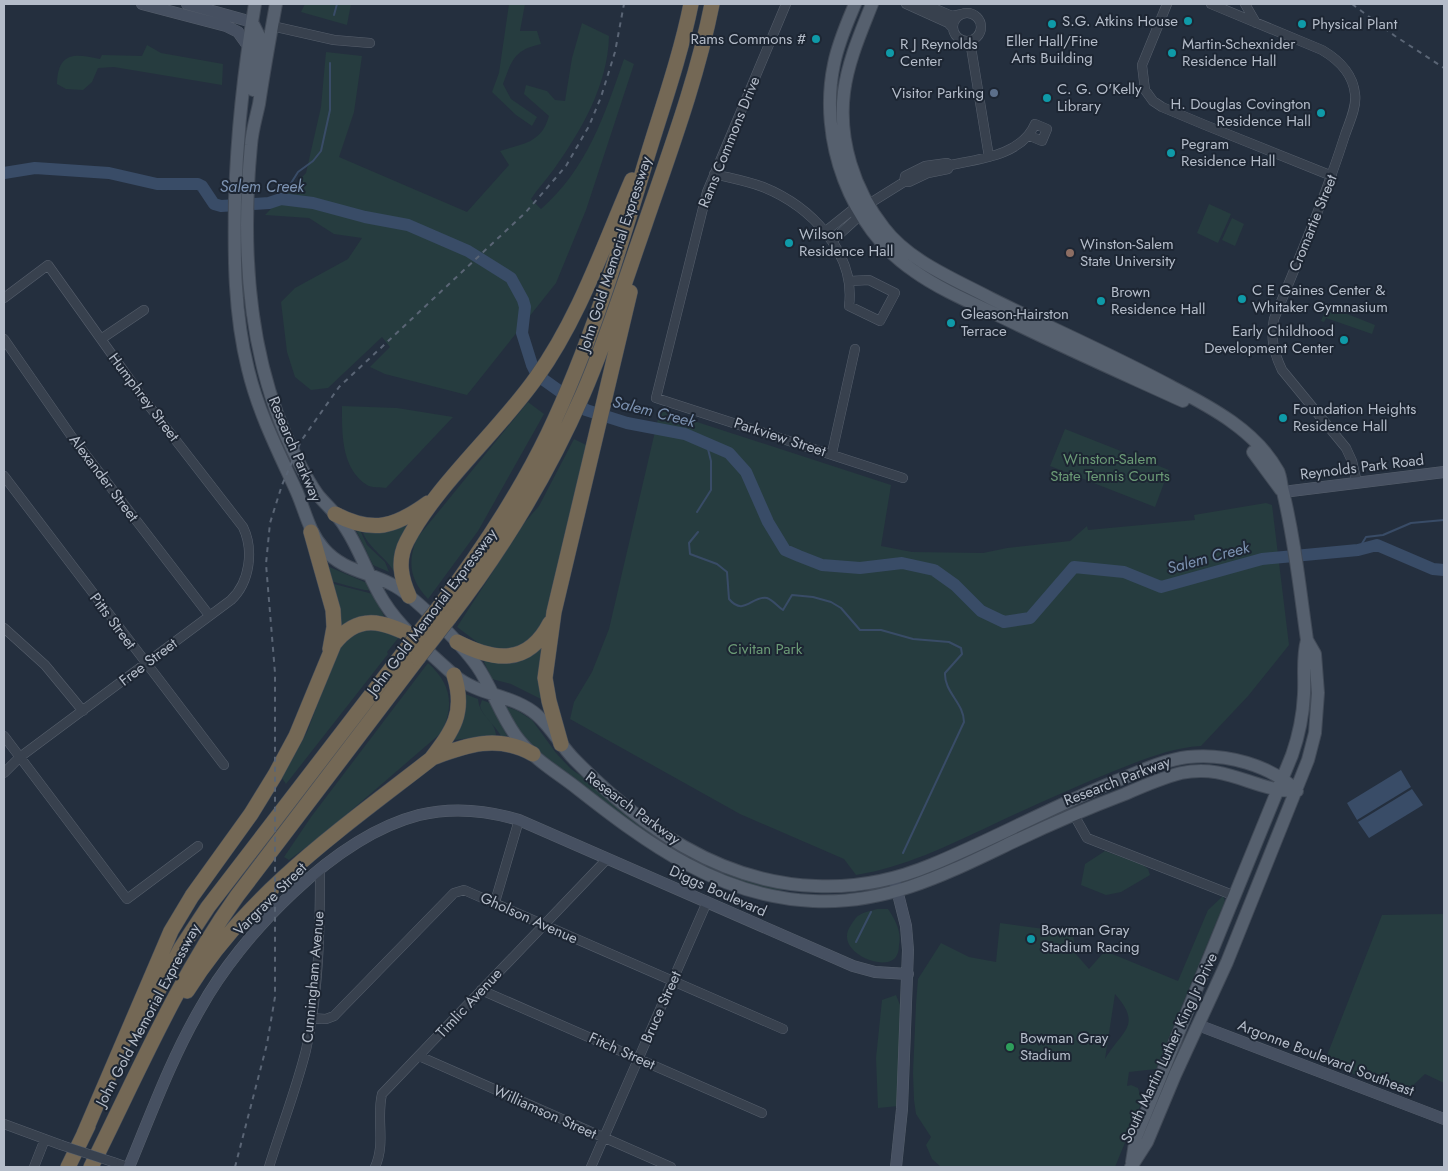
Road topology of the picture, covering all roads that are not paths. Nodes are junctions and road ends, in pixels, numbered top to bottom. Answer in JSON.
{"nodes":[{"id":1,"x":142,"y":4,"type":"edge"},
{"id":2,"x":187,"y":4,"type":"edge"},
{"id":3,"x":255,"y":4,"type":"edge"},
{"id":4,"x":276,"y":4,"type":"edge"},
{"id":5,"x":691,"y":4,"type":"edge"},
{"id":6,"x":712,"y":4,"type":"edge"},
{"id":7,"x":785,"y":4,"type":"edge"},
{"id":8,"x":855,"y":4,"type":"edge"},
{"id":9,"x":872,"y":4,"type":"edge"},
{"id":10,"x":906,"y":4,"type":"edge"},
{"id":11,"x":924,"y":4,"type":"edge"},
{"id":12,"x":1167,"y":4,"type":"edge"},
{"id":13,"x":1212,"y":4,"type":"edge"},
{"id":14,"x":1245,"y":4,"type":"edge"},
{"id":15,"x":962,"y":14,"type":"junction"},
{"id":16,"x":252,"y":22,"type":"junction"},
{"id":17,"x":1256,"y":23,"type":"junction"},
{"id":18,"x":272,"y":26,"type":"junction"},
{"id":19,"x":953,"y":28,"type":"junction"},
{"id":20,"x":970,"y":41,"type":"junction"},
{"id":21,"x":370,"y":43,"type":"dead end"},
{"id":22,"x":248,"y":46,"type":"junction"},
{"id":23,"x":661,"y":112,"type":"junction"},
{"id":24,"x":1030,"y":136,"type":"dead end"},
{"id":25,"x":251,"y":140,"type":"junction"},
{"id":26,"x":988,"y":157,"type":"junction"},
{"id":27,"x":714,"y":174,"type":"junction"},
{"id":28,"x":1332,"y":176,"type":"junction"},
{"id":29,"x":652,"y":202,"type":"junction"},
{"id":30,"x":864,"y":207,"type":"junction"},
{"id":31,"x":826,"y":231,"type":"junction"},
{"id":32,"x":833,"y":240,"type":"junction"},
{"id":33,"x":850,"y":281,"type":"junction"},
{"id":34,"x":4,"y":298,"type":"edge"},
{"id":35,"x":144,"y":310,"type":"dead end"},
{"id":36,"x":4,"y":339,"type":"edge"},
{"id":37,"x":101,"y":339,"type":"junction"},
{"id":38,"x":855,"y":349,"type":"dead end"},
{"id":39,"x":656,"y":398,"type":"joint"},
{"id":40,"x":832,"y":453,"type":"junction"},
{"id":41,"x":1444,"y":472,"type":"edge"},
{"id":42,"x":4,"y":476,"type":"edge"},
{"id":43,"x":903,"y":478,"type":"dead end"},
{"id":44,"x":1357,"y":483,"type":"junction"},
{"id":45,"x":1283,"y":492,"type":"junction"},
{"id":46,"x":438,"y":497,"type":"junction"},
{"id":47,"x":335,"y":514,"type":"junction"},
{"id":48,"x":243,"y":527,"type":"joint"},
{"id":49,"x":311,"y":532,"type":"junction"},
{"id":50,"x":371,"y":576,"type":"junction"},
{"id":51,"x":409,"y":596,"type":"junction"},
{"id":52,"x":444,"y":612,"type":"junction"},
{"id":53,"x":554,"y":612,"type":"junction"},
{"id":54,"x":209,"y":615,"type":"junction"},
{"id":55,"x":4,"y":628,"type":"edge"},
{"id":56,"x":1307,"y":640,"type":"junction"},
{"id":57,"x":457,"y":642,"type":"junction"},
{"id":58,"x":413,"y":648,"type":"junction"},
{"id":59,"x":328,"y":655,"type":"junction"},
{"id":60,"x":146,"y":664,"type":"junction"},
{"id":61,"x":454,"y":675,"type":"junction"},
{"id":62,"x":492,"y":694,"type":"junction"},
{"id":63,"x":83,"y":711,"type":"junction"},
{"id":64,"x":4,"y":736,"type":"edge"},
{"id":65,"x":561,"y":744,"type":"junction"},
{"id":66,"x":532,"y":754,"type":"junction"},
{"id":67,"x":20,"y":758,"type":"junction"},
{"id":68,"x":430,"y":759,"type":"junction"},
{"id":69,"x":224,"y":765,"type":"dead end"},
{"id":70,"x":4,"y":773,"type":"edge"},
{"id":71,"x":1284,"y":778,"type":"junction"},
{"id":72,"x":1278,"y":791,"type":"junction"},
{"id":73,"x":1297,"y":791,"type":"junction"},
{"id":74,"x":1074,"y":815,"type":"junction"},
{"id":75,"x":519,"y":820,"type":"junction"},
{"id":76,"x":198,"y":846,"type":"dead end"},
{"id":77,"x":607,"y":858,"type":"junction"},
{"id":78,"x":320,"y":871,"type":"junction"},
{"id":79,"x":894,"y":878,"type":"junction"},
{"id":80,"x":898,"y":892,"type":"junction"},
{"id":81,"x":1235,"y":896,"type":"junction"},
{"id":82,"x":494,"y":902,"type":"junction"},
{"id":83,"x":707,"y":902,"type":"junction"},
{"id":84,"x":543,"y":924,"type":"junction"},
{"id":85,"x":1208,"y":960,"type":"junction"},
{"id":86,"x":908,"y":974,"type":"junction"},
{"id":87,"x":673,"y":980,"type":"junction"},
{"id":88,"x":481,"y":990,"type":"junction"},
{"id":89,"x":311,"y":1018,"type":"junction"},
{"id":90,"x":1198,"y":1025,"type":"junction"},
{"id":91,"x":784,"y":1029,"type":"dead end"},
{"id":92,"x":419,"y":1056,"type":"junction"},
{"id":93,"x":638,"y":1058,"type":"junction"},
{"id":94,"x":141,"y":1067,"type":"junction"},
{"id":95,"x":762,"y":1113,"type":"dead end"},
{"id":96,"x":1444,"y":1119,"type":"edge"},
{"id":97,"x":4,"y":1124,"type":"edge"},
{"id":98,"x":84,"y":1134,"type":"junction"},
{"id":99,"x":603,"y":1138,"type":"junction"},
{"id":100,"x":45,"y":1140,"type":"junction"},
{"id":101,"x":34,"y":1167,"type":"edge"},
{"id":102,"x":68,"y":1167,"type":"edge"},
{"id":103,"x":92,"y":1167,"type":"edge"},
{"id":104,"x":128,"y":1167,"type":"edge"},
{"id":105,"x":269,"y":1167,"type":"edge"},
{"id":106,"x":375,"y":1167,"type":"edge"},
{"id":107,"x":591,"y":1167,"type":"edge"},
{"id":108,"x":671,"y":1167,"type":"edge"},
{"id":109,"x":896,"y":1167,"type":"edge"},
{"id":110,"x":1131,"y":1167,"type":"edge"}],
"edges":[{"from":1,"to":22,"type":"street"},
{"from":2,"to":16,"type":"street"},
{"from":3,"to":16,"type":"main road","name":"Research Parkway"},
{"from":4,"to":18,"type":"main road","name":"Research Parkway"},
{"from":5,"to":23,"type":"highway","name":"John Gold Memorial Expressway"},
{"from":6,"to":29,"type":"highway","name":"John Gold Memorial Expressway"},
{"from":7,"to":27,"type":"street","name":"Rams Commons Drive"},
{"from":8,"to":30,"type":"main road","name":"South Martin Luther King Jr Drive"},
{"from":9,"to":30,"type":"main road","name":"South Martin Luther King Jr Drive"},
{"from":10,"to":19,"type":"street"},
{"from":11,"to":15,"type":"street"},
{"from":12,"to":28,"type":"street"},
{"from":13,"to":17,"type":"street","name":"Cromartie Street"},
{"from":14,"to":17,"type":"street"},
{"from":15,"to":19,"type":"street"},
{"from":15,"to":20,"type":"street"},
{"from":16,"to":22,"type":"main road","name":"Research Parkway"},
{"from":16,"to":25,"type":"main road"},
{"from":17,"to":28,"type":"street","name":"Cromartie Street"},
{"from":18,"to":21,"type":"street"},
{"from":18,"to":25,"type":"main road","name":"Research Parkway"},
{"from":19,"to":20,"type":"street"},
{"from":20,"to":26,"type":"street"},
{"from":22,"to":49,"type":"main road","name":"Research Parkway"},
{"from":23,"to":46,"type":"highway"},
{"from":23,"to":52,"type":"highway","name":"John Gold Memorial Expressway"},
{"from":24,"to":26,"type":"street"},
{"from":25,"to":47,"type":"main road","name":"Research Parkway"},
{"from":26,"to":30,"type":"street"},
{"from":27,"to":31,"type":"street"},
{"from":27,"to":39,"type":"street","name":"Rams Commons Drive"},
{"from":28,"to":44,"type":"street","name":"Cromartie Street"},
{"from":29,"to":52,"type":"highway","name":"John Gold Memorial Expressway"},
{"from":29,"to":53,"type":"highway"},
{"from":30,"to":31,"type":"street"},
{"from":30,"to":32,"type":"street"},
{"from":30,"to":45,"type":"main road","name":"South Martin Luther King Jr Drive"},
{"from":31,"to":32,"type":"street"},
{"from":32,"to":33,"type":"street"},
{"from":33,"to":33,"type":"street"},
{"from":34,"to":37,"type":"street","name":"Humphrey Street"},
{"from":35,"to":37,"type":"street"},
{"from":36,"to":54,"type":"street","name":"Alexander Street"},
{"from":37,"to":48,"type":"street","name":"Humphrey Street"},
{"from":38,"to":40,"type":"street"},
{"from":39,"to":40,"type":"street","name":"Parkview Street"},
{"from":40,"to":43,"type":"street","name":"Parkview Street"},
{"from":41,"to":44,"type":"street","name":"Reynolds Park Road"},
{"from":42,"to":60,"type":"street","name":"Pitts Street"},
{"from":44,"to":45,"type":"street","name":"Reynolds Park Road"},
{"from":45,"to":56,"type":"main road","name":"South Martin Luther King Jr Drive"},
{"from":46,"to":47,"type":"highway"},
{"from":46,"to":51,"type":"highway"},
{"from":47,"to":50,"type":"main road","name":"Research Parkway"},
{"from":48,"to":54,"type":"street","name":"Free Street"},
{"from":49,"to":50,"type":"main road","name":"Research Parkway"},
{"from":49,"to":59,"type":"highway"},
{"from":50,"to":51,"type":"main road","name":"Research Parkway"},
{"from":50,"to":58,"type":"main road","name":"Research Parkway"},
{"from":51,"to":57,"type":"main road","name":"Research Parkway"},
{"from":52,"to":58,"type":"highway","name":"John Gold Memorial Expressway","bridge":true},
{"from":53,"to":57,"type":"highway"},
{"from":53,"to":65,"type":"highway"},
{"from":54,"to":60,"type":"street","name":"Free Street"},
{"from":55,"to":63,"type":"street"},
{"from":56,"to":71,"type":"main road","name":"South Martin Luther King Jr Drive"},
{"from":56,"to":73,"type":"main road","name":"South Martin Luther King Jr Drive"},
{"from":57,"to":62,"type":"main road","name":"Research Parkway"},
{"from":58,"to":59,"type":"highway"},
{"from":58,"to":61,"type":"main road","name":"Research Parkway"},
{"from":58,"to":94,"type":"highway","name":"John Gold Memorial Expressway"},
{"from":58,"to":98,"type":"highway","name":"John Gold Memorial Expressway"},
{"from":59,"to":98,"type":"highway"},
{"from":60,"to":63,"type":"street","name":"Free Street"},
{"from":60,"to":69,"type":"street","name":"Pitts Street"},
{"from":61,"to":62,"type":"main road","name":"Research Parkway"},
{"from":61,"to":68,"type":"highway"},
{"from":62,"to":65,"type":"main road","name":"Research Parkway"},
{"from":62,"to":66,"type":"main road","name":"Research Parkway"},
{"from":63,"to":67,"type":"street","name":"Free Street"},
{"from":64,"to":67,"type":"street"},
{"from":65,"to":79,"type":"main road","name":"Research Parkway"},
{"from":66,"to":68,"type":"highway"},
{"from":66,"to":80,"type":"main road","name":"Research Parkway"},
{"from":67,"to":70,"type":"street","name":"Free Street"},
{"from":67,"to":76,"type":"street"},
{"from":68,"to":94,"type":"highway"},
{"from":71,"to":72,"type":"main road","name":"South Martin Luther King Jr Drive"},
{"from":71,"to":73,"type":"main road","name":"Research Parkway"},
{"from":71,"to":79,"type":"main road","name":"Research Parkway"},
{"from":72,"to":73,"type":"main road","name":"Research Parkway"},
{"from":72,"to":74,"type":"main road","name":"Research Parkway"},
{"from":72,"to":81,"type":"main road","name":"South Martin Luther King Jr Drive"},
{"from":73,"to":90,"type":"main road","name":"South Martin Luther King Jr Drive"},
{"from":74,"to":80,"type":"main road","name":"Research Parkway"},
{"from":74,"to":81,"type":"street"},
{"from":75,"to":77,"type":"street","name":"Diggs Boulevard"},
{"from":75,"to":78,"type":"street","name":"Vargrave Street"},
{"from":75,"to":82,"type":"street"},
{"from":77,"to":83,"type":"street","name":"Diggs Boulevard"},
{"from":77,"to":84,"type":"street","name":"Timlic Avenue"},
{"from":78,"to":89,"type":"street","name":"Cunningham Avenue"},
{"from":78,"to":104,"type":"street","name":"Vargrave Street"},
{"from":79,"to":80,"type":"street"},
{"from":80,"to":86,"type":"street"},
{"from":81,"to":85,"type":"main road","name":"South Martin Luther King Jr Drive"},
{"from":82,"to":84,"type":"street","name":"Gholson Avenue"},
{"from":82,"to":89,"type":"street","name":"Gholson Avenue"},
{"from":83,"to":86,"type":"street","name":"Diggs Boulevard"},
{"from":83,"to":87,"type":"street","name":"Bruce Street"},
{"from":84,"to":87,"type":"street","name":"Gholson Avenue"},
{"from":84,"to":88,"type":"street","name":"Timlic Avenue"},
{"from":85,"to":90,"type":"main road"},
{"from":85,"to":110,"type":"main road","name":"South Martin Luther King Jr Drive"},
{"from":86,"to":109,"type":"street"},
{"from":87,"to":91,"type":"street","name":"Gholson Avenue"},
{"from":87,"to":93,"type":"street","name":"Bruce Street"},
{"from":88,"to":92,"type":"street","name":"Timlic Avenue"},
{"from":88,"to":93,"type":"street","name":"Fitch Street"},
{"from":89,"to":105,"type":"street","name":"Cunningham Avenue"},
{"from":90,"to":96,"type":"street","name":"Argonne Boulevard Southeast"},
{"from":90,"to":110,"type":"main road","name":"South Martin Luther King Jr Drive"},
{"from":92,"to":99,"type":"street","name":"Williamson Street"},
{"from":92,"to":106,"type":"street","name":"Timlic Avenue"},
{"from":93,"to":95,"type":"street","name":"Fitch Street"},
{"from":93,"to":99,"type":"street","name":"Bruce Street"},
{"from":94,"to":103,"type":"highway","name":"John Gold Memorial Expressway"},
{"from":97,"to":100,"type":"street"},
{"from":98,"to":102,"type":"highway","name":"John Gold Memorial Expressway"},
{"from":99,"to":107,"type":"street","name":"Bruce Street"},
{"from":99,"to":108,"type":"street","name":"Williamson Street"},
{"from":100,"to":101,"type":"street"},
{"from":100,"to":104,"type":"street","bridge":true}]}
